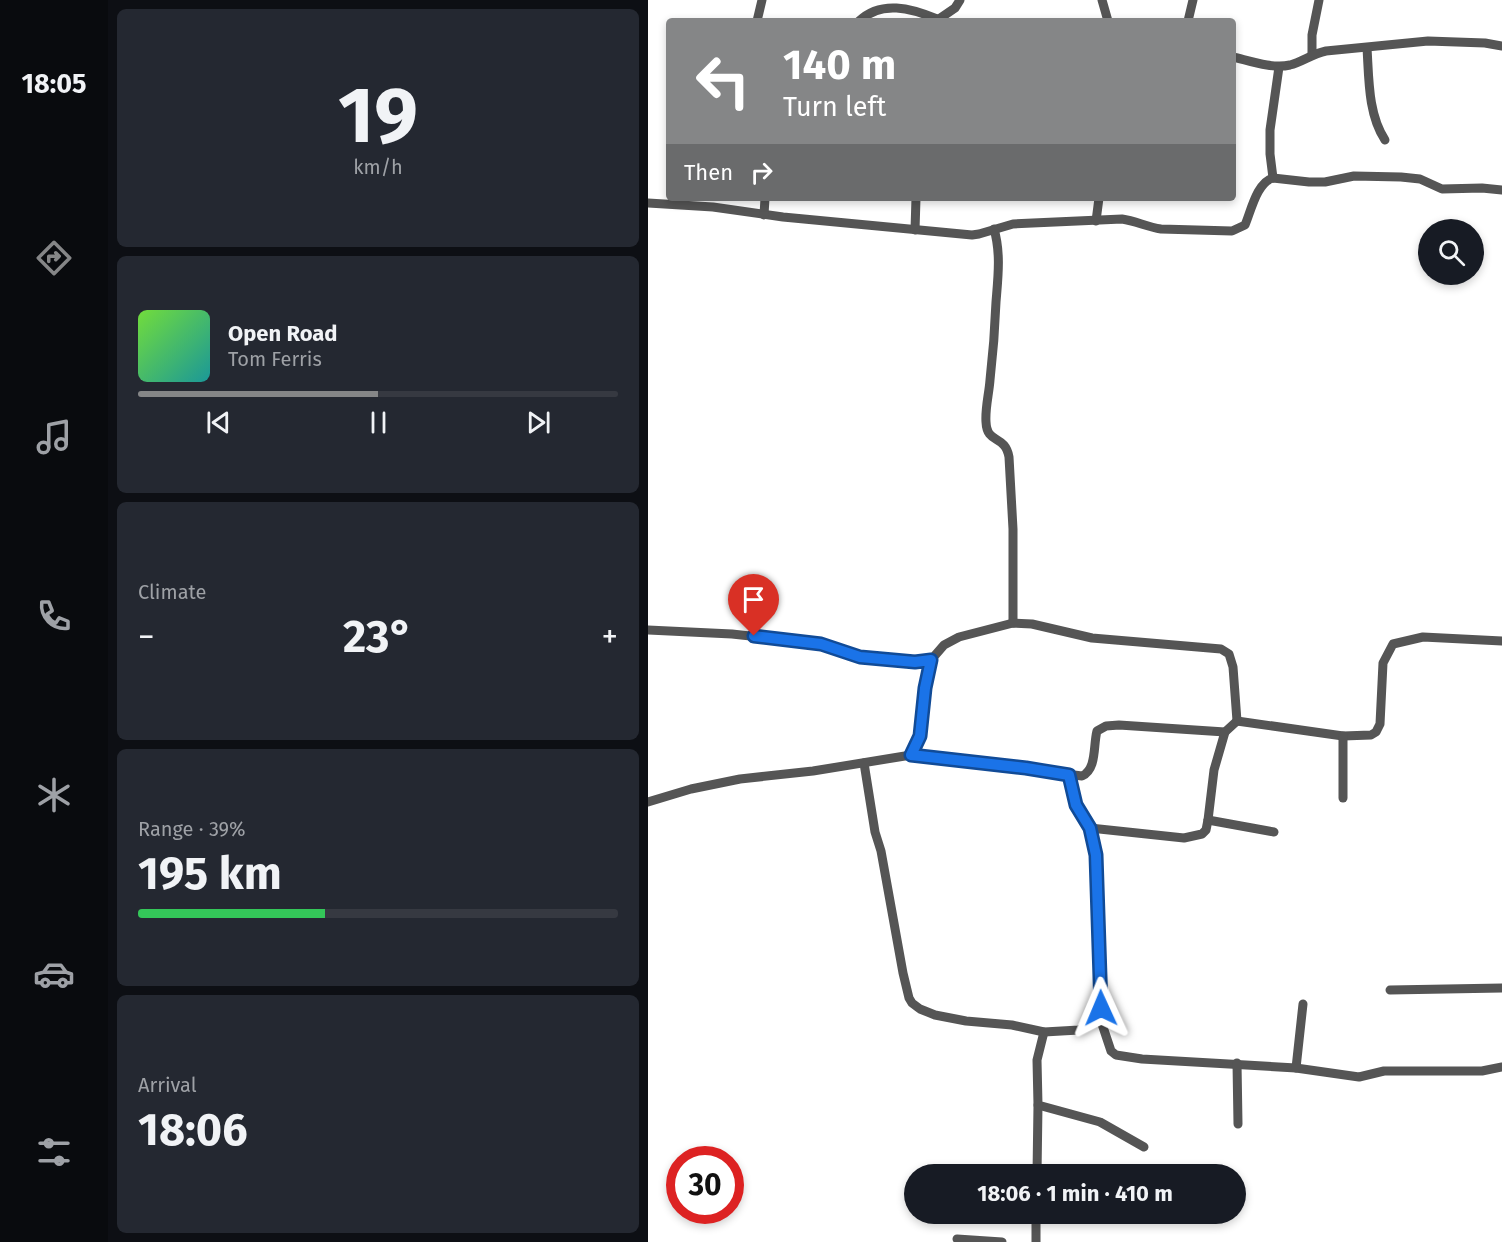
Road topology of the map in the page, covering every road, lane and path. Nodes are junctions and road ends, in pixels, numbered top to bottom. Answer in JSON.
{"nodes":[{"id":1,"x":762,"y":0,"type":"edge"},
{"id":2,"x":960,"y":0,"type":"edge"},
{"id":3,"x":1102,"y":0,"type":"edge"},
{"id":4,"x":1193,"y":0,"type":"edge"},
{"id":5,"x":1319,"y":0,"type":"edge"},
{"id":6,"x":758,"y":18,"type":"edge"},
{"id":7,"x":862,"y":18,"type":"edge"},
{"id":8,"x":932,"y":18,"type":"edge"},
{"id":9,"x":939,"y":18,"type":"edge"},
{"id":10,"x":1107,"y":18,"type":"edge"},
{"id":11,"x":1189,"y":18,"type":"edge"},
{"id":12,"x":1502,"y":46,"type":"edge"},
{"id":13,"x":1367,"y":48,"type":"junction"},
{"id":14,"x":1312,"y":54,"type":"junction"},
{"id":15,"x":1236,"y":58,"type":"edge"},
{"id":16,"x":1279,"y":67,"type":"junction"},
{"id":17,"x":1385,"y":140,"type":"dead end"},
{"id":18,"x":1273,"y":178,"type":"junction"},
{"id":19,"x":1502,"y":190,"type":"edge"},
{"id":20,"x":765,"y":201,"type":"edge"},
{"id":21,"x":915,"y":201,"type":"edge"},
{"id":22,"x":1099,"y":201,"type":"edge"},
{"id":23,"x":648,"y":203,"type":"edge"},
{"id":24,"x":764,"y":215,"type":"junction"},
{"id":25,"x":1096,"y":221,"type":"junction"},
{"id":26,"x":994,"y":229,"type":"junction"},
{"id":27,"x":915,"y":230,"type":"junction"},
{"id":28,"x":1013,"y":624,"type":"junction"},
{"id":29,"x":648,"y":630,"type":"edge"},
{"id":30,"x":1502,"y":641,"type":"edge"},
{"id":31,"x":931,"y":660,"type":"junction"},
{"id":32,"x":1237,"y":721,"type":"junction"},
{"id":33,"x":1225,"y":732,"type":"junction"},
{"id":34,"x":1343,"y":736,"type":"junction"},
{"id":35,"x":911,"y":755,"type":"junction"},
{"id":36,"x":864,"y":763,"type":"junction"},
{"id":37,"x":1069,"y":775,"type":"junction"},
{"id":38,"x":1343,"y":798,"type":"dead end"},
{"id":39,"x":648,"y":802,"type":"edge"},
{"id":40,"x":1208,"y":820,"type":"junction"},
{"id":41,"x":1090,"y":828,"type":"junction"},
{"id":42,"x":1274,"y":832,"type":"dead end"},
{"id":43,"x":1502,"y":988,"type":"edge"},
{"id":44,"x":1390,"y":990,"type":"dead end"},
{"id":45,"x":1303,"y":1004,"type":"dead end"},
{"id":46,"x":1100,"y":1018,"type":"junction"},
{"id":47,"x":1044,"y":1032,"type":"junction"},
{"id":48,"x":1237,"y":1063,"type":"junction"},
{"id":49,"x":1502,"y":1067,"type":"edge"},
{"id":50,"x":1296,"y":1068,"type":"junction"},
{"id":51,"x":1038,"y":1105,"type":"junction"},
{"id":52,"x":1238,"y":1124,"type":"dead end"},
{"id":53,"x":1144,"y":1147,"type":"dead end"},
{"id":54,"x":1037,"y":1164,"type":"edge"},
{"id":55,"x":1036,"y":1224,"type":"edge"},
{"id":56,"x":957,"y":1239,"type":"dead end"},
{"id":57,"x":1002,"y":1242,"type":"edge"},
{"id":58,"x":1036,"y":1242,"type":"edge"}],
"edges":[{"from":1,"to":6,"type":"street"},
{"from":2,"to":9,"type":"street"},
{"from":3,"to":10,"type":"street"},
{"from":4,"to":11,"type":"street"},
{"from":5,"to":14,"type":"street"},
{"from":7,"to":8,"type":"street"},
{"from":12,"to":13,"type":"street"},
{"from":13,"to":14,"type":"street"},
{"from":13,"to":17,"type":"street"},
{"from":14,"to":16,"type":"street"},
{"from":15,"to":16,"type":"street"},
{"from":16,"to":18,"type":"street"},
{"from":18,"to":19,"type":"street"},
{"from":18,"to":25,"type":"street"},
{"from":20,"to":24,"type":"street"},
{"from":21,"to":27,"type":"street"},
{"from":22,"to":25,"type":"street"},
{"from":23,"to":24,"type":"street"},
{"from":24,"to":27,"type":"street"},
{"from":25,"to":26,"type":"street"},
{"from":26,"to":27,"type":"street"},
{"from":26,"to":28,"type":"street"},
{"from":28,"to":31,"type":"street"},
{"from":28,"to":32,"type":"street"},
{"from":29,"to":31,"type":"street"},
{"from":30,"to":34,"type":"street"},
{"from":31,"to":35,"type":"street"},
{"from":32,"to":33,"type":"street"},
{"from":32,"to":34,"type":"street"},
{"from":33,"to":37,"type":"street"},
{"from":33,"to":40,"type":"street"},
{"from":34,"to":38,"type":"street"},
{"from":35,"to":36,"type":"street"},
{"from":35,"to":37,"type":"street"},
{"from":36,"to":39,"type":"street"},
{"from":36,"to":47,"type":"street"},
{"from":37,"to":41,"type":"street"},
{"from":40,"to":41,"type":"street"},
{"from":40,"to":42,"type":"street"},
{"from":41,"to":46,"type":"street"},
{"from":43,"to":44,"type":"street"},
{"from":45,"to":50,"type":"street"},
{"from":46,"to":47,"type":"street"},
{"from":46,"to":48,"type":"street"},
{"from":47,"to":51,"type":"street"},
{"from":48,"to":50,"type":"street"},
{"from":48,"to":52,"type":"street"},
{"from":49,"to":50,"type":"street"},
{"from":51,"to":53,"type":"street"},
{"from":51,"to":54,"type":"street"},
{"from":55,"to":58,"type":"street"},
{"from":56,"to":57,"type":"street"}]}
